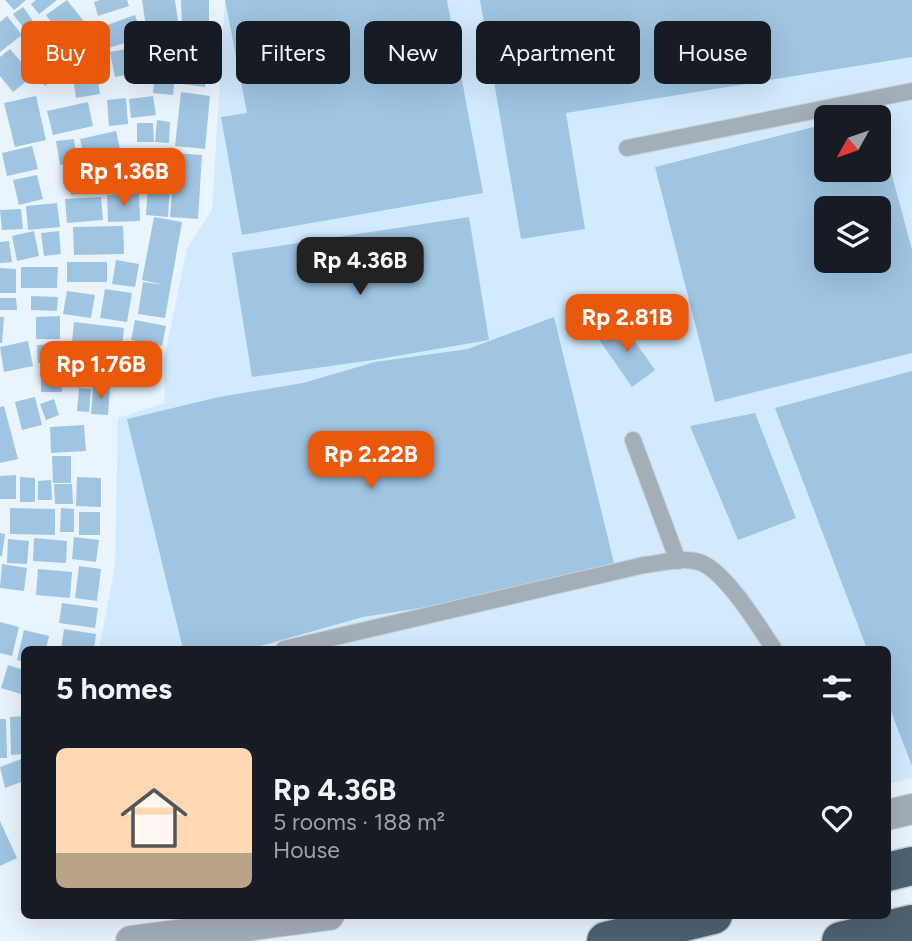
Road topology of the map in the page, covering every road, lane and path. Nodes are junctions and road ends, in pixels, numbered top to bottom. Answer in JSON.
{"nodes":[{"id":1,"x":912,"y":91,"type":"edge"},
{"id":2,"x":627,"y":148,"type":"dead end"},
{"id":3,"x":633,"y":440,"type":"dead end"},
{"id":4,"x":678,"y":561,"type":"junction"},
{"id":5,"x":297,"y":646,"type":"edge"},
{"id":6,"x":772,"y":646,"type":"edge"},
{"id":7,"x":912,"y":809,"type":"edge"},
{"id":8,"x":891,"y":814,"type":"edge"},
{"id":9,"x":912,"y":866,"type":"edge"},
{"id":10,"x":891,"y":871,"type":"edge"},
{"id":11,"x":299,"y":919,"type":"edge"},
{"id":12,"x":697,"y":919,"type":"edge"},
{"id":13,"x":912,"y":924,"type":"edge"},
{"id":14,"x":131,"y":941,"type":"edge"},
{"id":15,"x":606,"y":941,"type":"edge"},
{"id":16,"x":841,"y":941,"type":"edge"}],
"edges":[{"from":1,"to":2,"type":"lane"},
{"from":3,"to":4,"type":"lane"},
{"from":4,"to":5,"type":"lane"},
{"from":4,"to":6,"type":"lane"},
{"from":7,"to":8,"type":"street"},
{"from":9,"to":10,"type":"highway"},
{"from":11,"to":14,"type":"street"},
{"from":12,"to":15,"type":"highway"},
{"from":13,"to":16,"type":"highway"}]}
